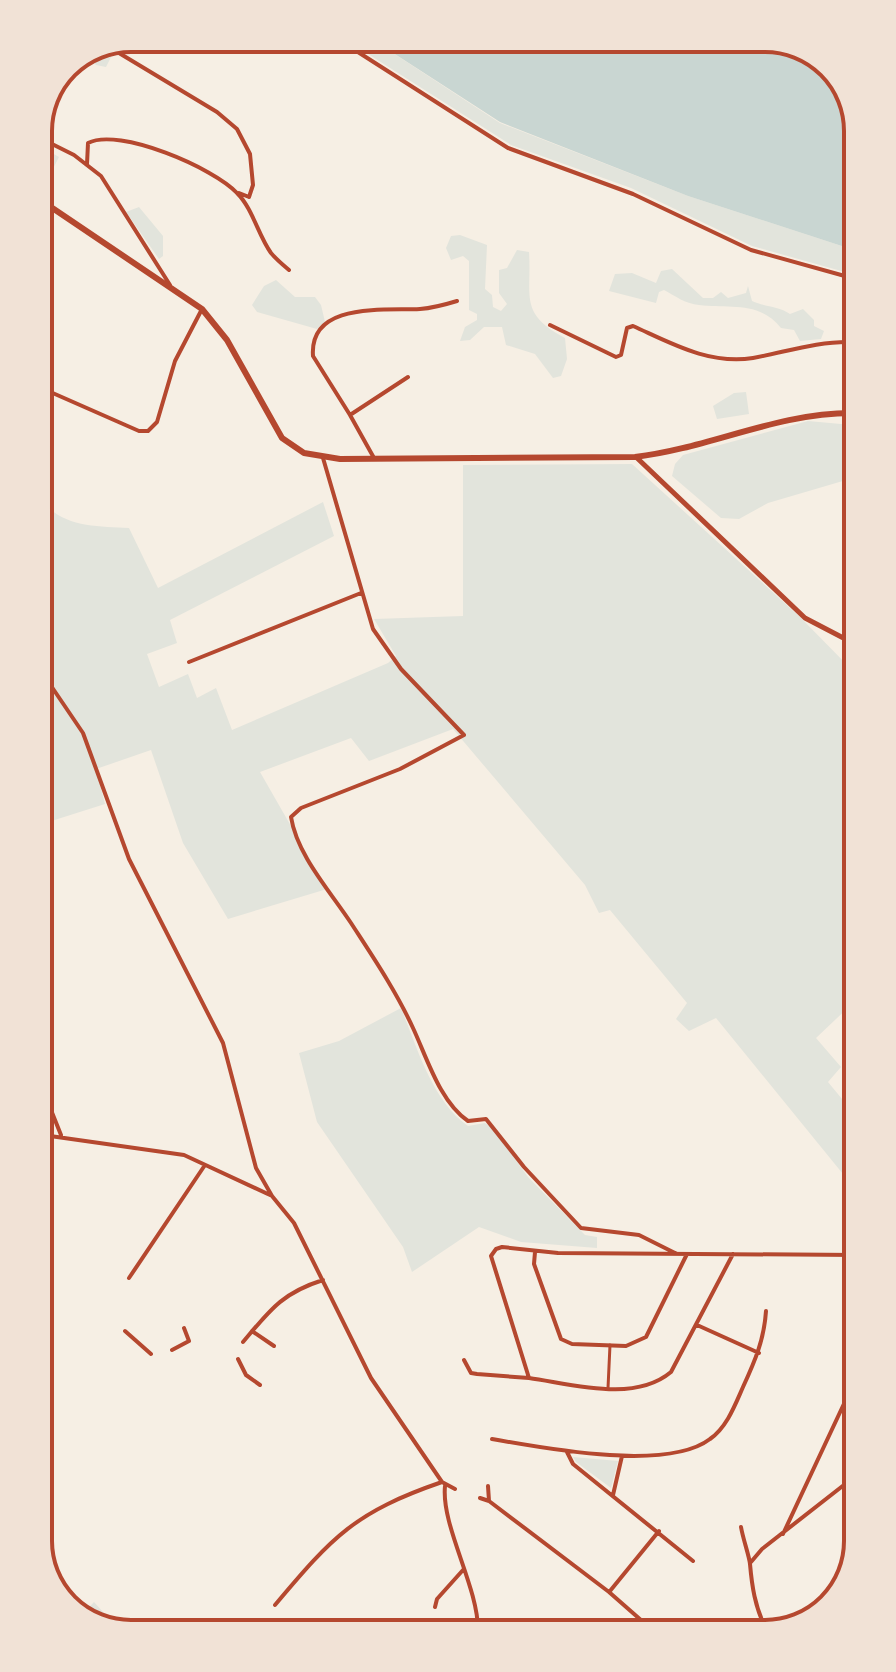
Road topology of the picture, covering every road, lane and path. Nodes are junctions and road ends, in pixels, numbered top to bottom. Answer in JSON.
{"nodes":[{"id":1,"x":358,"y":52,"type":"edge"},
{"id":2,"x":120,"y":53,"type":"edge"},
{"id":3,"x":52,"y":145,"type":"edge"},
{"id":4,"x":87,"y":164,"type":"junction"},
{"id":5,"x":237,"y":192,"type":"junction"},
{"id":6,"x":52,"y":208,"type":"edge"},
{"id":7,"x":289,"y":270,"type":"dead end"},
{"id":8,"x":844,"y":276,"type":"edge"},
{"id":9,"x":170,"y":285,"type":"junction"},
{"id":10,"x":457,"y":301,"type":"dead end"},
{"id":11,"x":202,"y":309,"type":"junction"},
{"id":12,"x":550,"y":325,"type":"dead end"},
{"id":13,"x":844,"y":342,"type":"edge"},
{"id":14,"x":408,"y":377,"type":"dead end"},
{"id":15,"x":52,"y":393,"type":"edge"},
{"id":16,"x":844,"y":414,"type":"edge"},
{"id":17,"x":350,"y":415,"type":"junction"},
{"id":18,"x":635,"y":457,"type":"junction"},
{"id":19,"x":323,"y":458,"type":"junction"},
{"id":20,"x":374,"y":458,"type":"junction"},
{"id":21,"x":361,"y":593,"type":"junction"},
{"id":22,"x":844,"y":638,"type":"edge"},
{"id":23,"x":189,"y":662,"type":"dead end"},
{"id":24,"x":52,"y":687,"type":"edge"},
{"id":25,"x":52,"y":1112,"type":"edge"},
{"id":26,"x":52,"y":1135,"type":"edge"},
{"id":27,"x":61,"y":1135,"type":"junction"},
{"id":28,"x":205,"y":1165,"type":"junction"},
{"id":29,"x":272,"y":1196,"type":"junction"},
{"id":30,"x":535,"y":1251,"type":"junction"},
{"id":31,"x":677,"y":1254,"type":"junction"},
{"id":32,"x":687,"y":1254,"type":"junction"},
{"id":33,"x":733,"y":1254,"type":"junction"},
{"id":34,"x":844,"y":1255,"type":"edge"},
{"id":35,"x":129,"y":1278,"type":"dead end"},
{"id":36,"x":323,"y":1280,"type":"junction"},
{"id":37,"x":766,"y":1311,"type":"dead end"},
{"id":38,"x":697,"y":1325,"type":"junction"},
{"id":39,"x":184,"y":1328,"type":"dead end"},
{"id":40,"x":125,"y":1331,"type":"dead end"},
{"id":41,"x":252,"y":1331,"type":"junction"},
{"id":42,"x":243,"y":1342,"type":"dead end"},
{"id":43,"x":610,"y":1345,"type":"junction"},
{"id":44,"x":274,"y":1346,"type":"dead end"},
{"id":45,"x":172,"y":1350,"type":"dead end"},
{"id":46,"x":759,"y":1353,"type":"junction"},
{"id":47,"x":151,"y":1354,"type":"dead end"},
{"id":48,"x":238,"y":1359,"type":"dead end"},
{"id":49,"x":464,"y":1360,"type":"dead end"},
{"id":50,"x":529,"y":1378,"type":"junction"},
{"id":51,"x":260,"y":1385,"type":"dead end"},
{"id":52,"x":608,"y":1388,"type":"junction"},
{"id":53,"x":844,"y":1404,"type":"edge"},
{"id":54,"x":492,"y":1439,"type":"dead end"},
{"id":55,"x":567,"y":1452,"type":"junction"},
{"id":56,"x":622,"y":1456,"type":"junction"},
{"id":57,"x":443,"y":1484,"type":"junction"},
{"id":58,"x":844,"y":1485,"type":"edge"},
{"id":59,"x":488,"y":1486,"type":"dead end"},
{"id":60,"x":455,"y":1489,"type":"dead end"},
{"id":61,"x":613,"y":1495,"type":"junction"},
{"id":62,"x":480,"y":1498,"type":"dead end"},
{"id":63,"x":489,"y":1501,"type":"junction"},
{"id":64,"x":741,"y":1527,"type":"dead end"},
{"id":65,"x":659,"y":1531,"type":"junction"},
{"id":66,"x":783,"y":1534,"type":"junction"},
{"id":67,"x":693,"y":1561,"type":"dead end"},
{"id":68,"x":751,"y":1562,"type":"junction"},
{"id":69,"x":463,"y":1570,"type":"junction"},
{"id":70,"x":609,"y":1592,"type":"junction"},
{"id":71,"x":275,"y":1605,"type":"dead end"},
{"id":72,"x":435,"y":1607,"type":"dead end"},
{"id":73,"x":478,"y":1620,"type":"edge"},
{"id":74,"x":641,"y":1620,"type":"edge"},
{"id":75,"x":762,"y":1620,"type":"edge"}],
"edges":[{"from":1,"to":8,"type":"street"},
{"from":2,"to":5,"type":"street"},
{"from":3,"to":4,"type":"street"},
{"from":4,"to":5,"type":"street"},
{"from":4,"to":9,"type":"street"},
{"from":5,"to":7,"type":"street"},
{"from":6,"to":9,"type":"main road"},
{"from":9,"to":11,"type":"main road"},
{"from":10,"to":17,"type":"street"},
{"from":11,"to":15,"type":"street"},
{"from":11,"to":19,"type":"main road"},
{"from":12,"to":13,"type":"street"},
{"from":14,"to":17,"type":"street"},
{"from":16,"to":18,"type":"main road"},
{"from":17,"to":20,"type":"street"},
{"from":18,"to":20,"type":"main road"},
{"from":18,"to":22,"type":"street"},
{"from":19,"to":20,"type":"main road"},
{"from":19,"to":21,"type":"street"},
{"from":21,"to":23,"type":"street"},
{"from":21,"to":31,"type":"street"},
{"from":24,"to":29,"type":"street"},
{"from":25,"to":27,"type":"street"},
{"from":26,"to":27,"type":"street"},
{"from":27,"to":28,"type":"street"},
{"from":28,"to":29,"type":"street"},
{"from":28,"to":35,"type":"street"},
{"from":29,"to":36,"type":"street"},
{"from":30,"to":31,"type":"street"},
{"from":30,"to":43,"type":"street"},
{"from":30,"to":50,"type":"street"},
{"from":31,"to":32,"type":"street"},
{"from":32,"to":33,"type":"street"},
{"from":32,"to":43,"type":"street"},
{"from":33,"to":34,"type":"street"},
{"from":33,"to":38,"type":"street"},
{"from":36,"to":41,"type":"street"},
{"from":36,"to":57,"type":"street"},
{"from":37,"to":46,"type":"street"},
{"from":38,"to":46,"type":"street"},
{"from":38,"to":52,"type":"street"},
{"from":39,"to":45,"type":"street"},
{"from":40,"to":47,"type":"street"},
{"from":41,"to":42,"type":"street"},
{"from":41,"to":44,"type":"street"},
{"from":43,"to":52,"type":"street"},
{"from":46,"to":56,"type":"street"},
{"from":48,"to":51,"type":"street"},
{"from":49,"to":50,"type":"street"},
{"from":50,"to":52,"type":"street"},
{"from":53,"to":66,"type":"street"},
{"from":54,"to":55,"type":"street"},
{"from":55,"to":56,"type":"street"},
{"from":55,"to":61,"type":"street"},
{"from":56,"to":61,"type":"street"},
{"from":57,"to":60,"type":"street"},
{"from":57,"to":69,"type":"street"},
{"from":57,"to":71,"type":"street"},
{"from":58,"to":66,"type":"street"},
{"from":59,"to":63,"type":"street"},
{"from":61,"to":65,"type":"street"},
{"from":62,"to":63,"type":"street"},
{"from":63,"to":70,"type":"street"},
{"from":64,"to":68,"type":"street"},
{"from":65,"to":67,"type":"street"},
{"from":65,"to":70,"type":"street"},
{"from":66,"to":68,"type":"street"},
{"from":68,"to":75,"type":"street"},
{"from":69,"to":72,"type":"street"},
{"from":69,"to":73,"type":"street"},
{"from":70,"to":74,"type":"street"}]}
